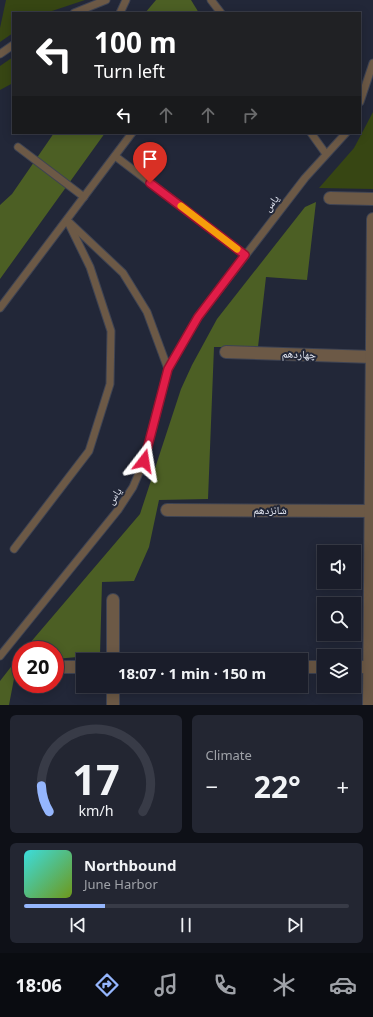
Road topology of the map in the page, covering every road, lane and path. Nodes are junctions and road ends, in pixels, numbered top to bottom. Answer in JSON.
{"nodes":[{"id":1,"x":106,"y":0,"type":"edge"},
{"id":2,"x":126,"y":0,"type":"edge"},
{"id":3,"x":211,"y":0,"type":"edge"},
{"id":4,"x":76,"y":12,"type":"edge"},
{"id":5,"x":120,"y":12,"type":"edge"},
{"id":6,"x":220,"y":12,"type":"edge"},
{"id":7,"x":12,"y":45,"type":"edge"},
{"id":8,"x":0,"y":54,"type":"edge"},
{"id":9,"x":373,"y":64,"type":"edge"},
{"id":10,"x":361,"y":99,"type":"edge"},
{"id":11,"x":131,"y":134,"type":"edge"},
{"id":12,"x":312,"y":134,"type":"edge"},
{"id":13,"x":345,"y":134,"type":"edge"},
{"id":14,"x":18,"y":147,"type":"dead end"},
{"id":15,"x":326,"y":154,"type":"junction"},
{"id":16,"x":114,"y":156,"type":"junction"},
{"id":17,"x":84,"y":197,"type":"junction"},
{"id":18,"x":330,"y":198,"type":"dead end"},
{"id":19,"x":373,"y":199,"type":"edge"},
{"id":20,"x":373,"y":219,"type":"edge"},
{"id":21,"x":66,"y":220,"type":"junction"},
{"id":22,"x":245,"y":255,"type":"junction"},
{"id":23,"x":0,"y":308,"type":"edge"},
{"id":24,"x":226,"y":352,"type":"dead end"},
{"id":25,"x":372,"y":357,"type":"edge"},
{"id":26,"x":168,"y":369,"type":"junction"},
{"id":27,"x":167,"y":510,"type":"dead end"},
{"id":28,"x":372,"y":511,"type":"edge"},
{"id":29,"x":14,"y":549,"type":"dead end"},
{"id":30,"x":113,"y":600,"type":"dead end"},
{"id":31,"x":112,"y":653,"type":"edge"},
{"id":32,"x":0,"y":656,"type":"edge"},
{"id":33,"x":64,"y":667,"type":"edge"},
{"id":34,"x":76,"y":667,"type":"edge"},
{"id":35,"x":371,"y":667,"type":"edge"},
{"id":36,"x":112,"y":693,"type":"edge"},
{"id":37,"x":113,"y":705,"type":"edge"},
{"id":38,"x":369,"y":705,"type":"edge"}],
"edges":[{"from":1,"to":4,"type":"lane"},
{"from":2,"to":5,"type":"lane"},
{"from":3,"to":6,"type":"lane"},
{"from":7,"to":8,"type":"lane"},
{"from":9,"to":10,"type":"lane"},
{"from":11,"to":16,"type":"lane"},
{"from":12,"to":15,"type":"lane"},
{"from":13,"to":15,"type":"lane","name":"یاس"},
{"from":14,"to":17,"type":"lane"},
{"from":15,"to":22,"type":"lane","name":"یاس"},
{"from":16,"to":17,"type":"lane"},
{"from":16,"to":22,"type":"lane"},
{"from":17,"to":21,"type":"lane"},
{"from":18,"to":19,"type":"street"},
{"from":20,"to":25,"type":"street"},
{"from":21,"to":23,"type":"lane"},
{"from":21,"to":26,"type":"lane"},
{"from":21,"to":29,"type":"lane"},
{"from":22,"to":26,"type":"lane","name":"یاس"},
{"from":24,"to":25,"type":"street","name":"چهاردهم"},
{"from":25,"to":28,"type":"street"},
{"from":26,"to":32,"type":"lane","name":"یاس"},
{"from":27,"to":28,"type":"street","name":"شانزدهم"},
{"from":28,"to":35,"type":"street"},
{"from":30,"to":31,"type":"street"},
{"from":33,"to":34,"type":"street"},
{"from":35,"to":38,"type":"street"},
{"from":36,"to":37,"type":"street"}]}
